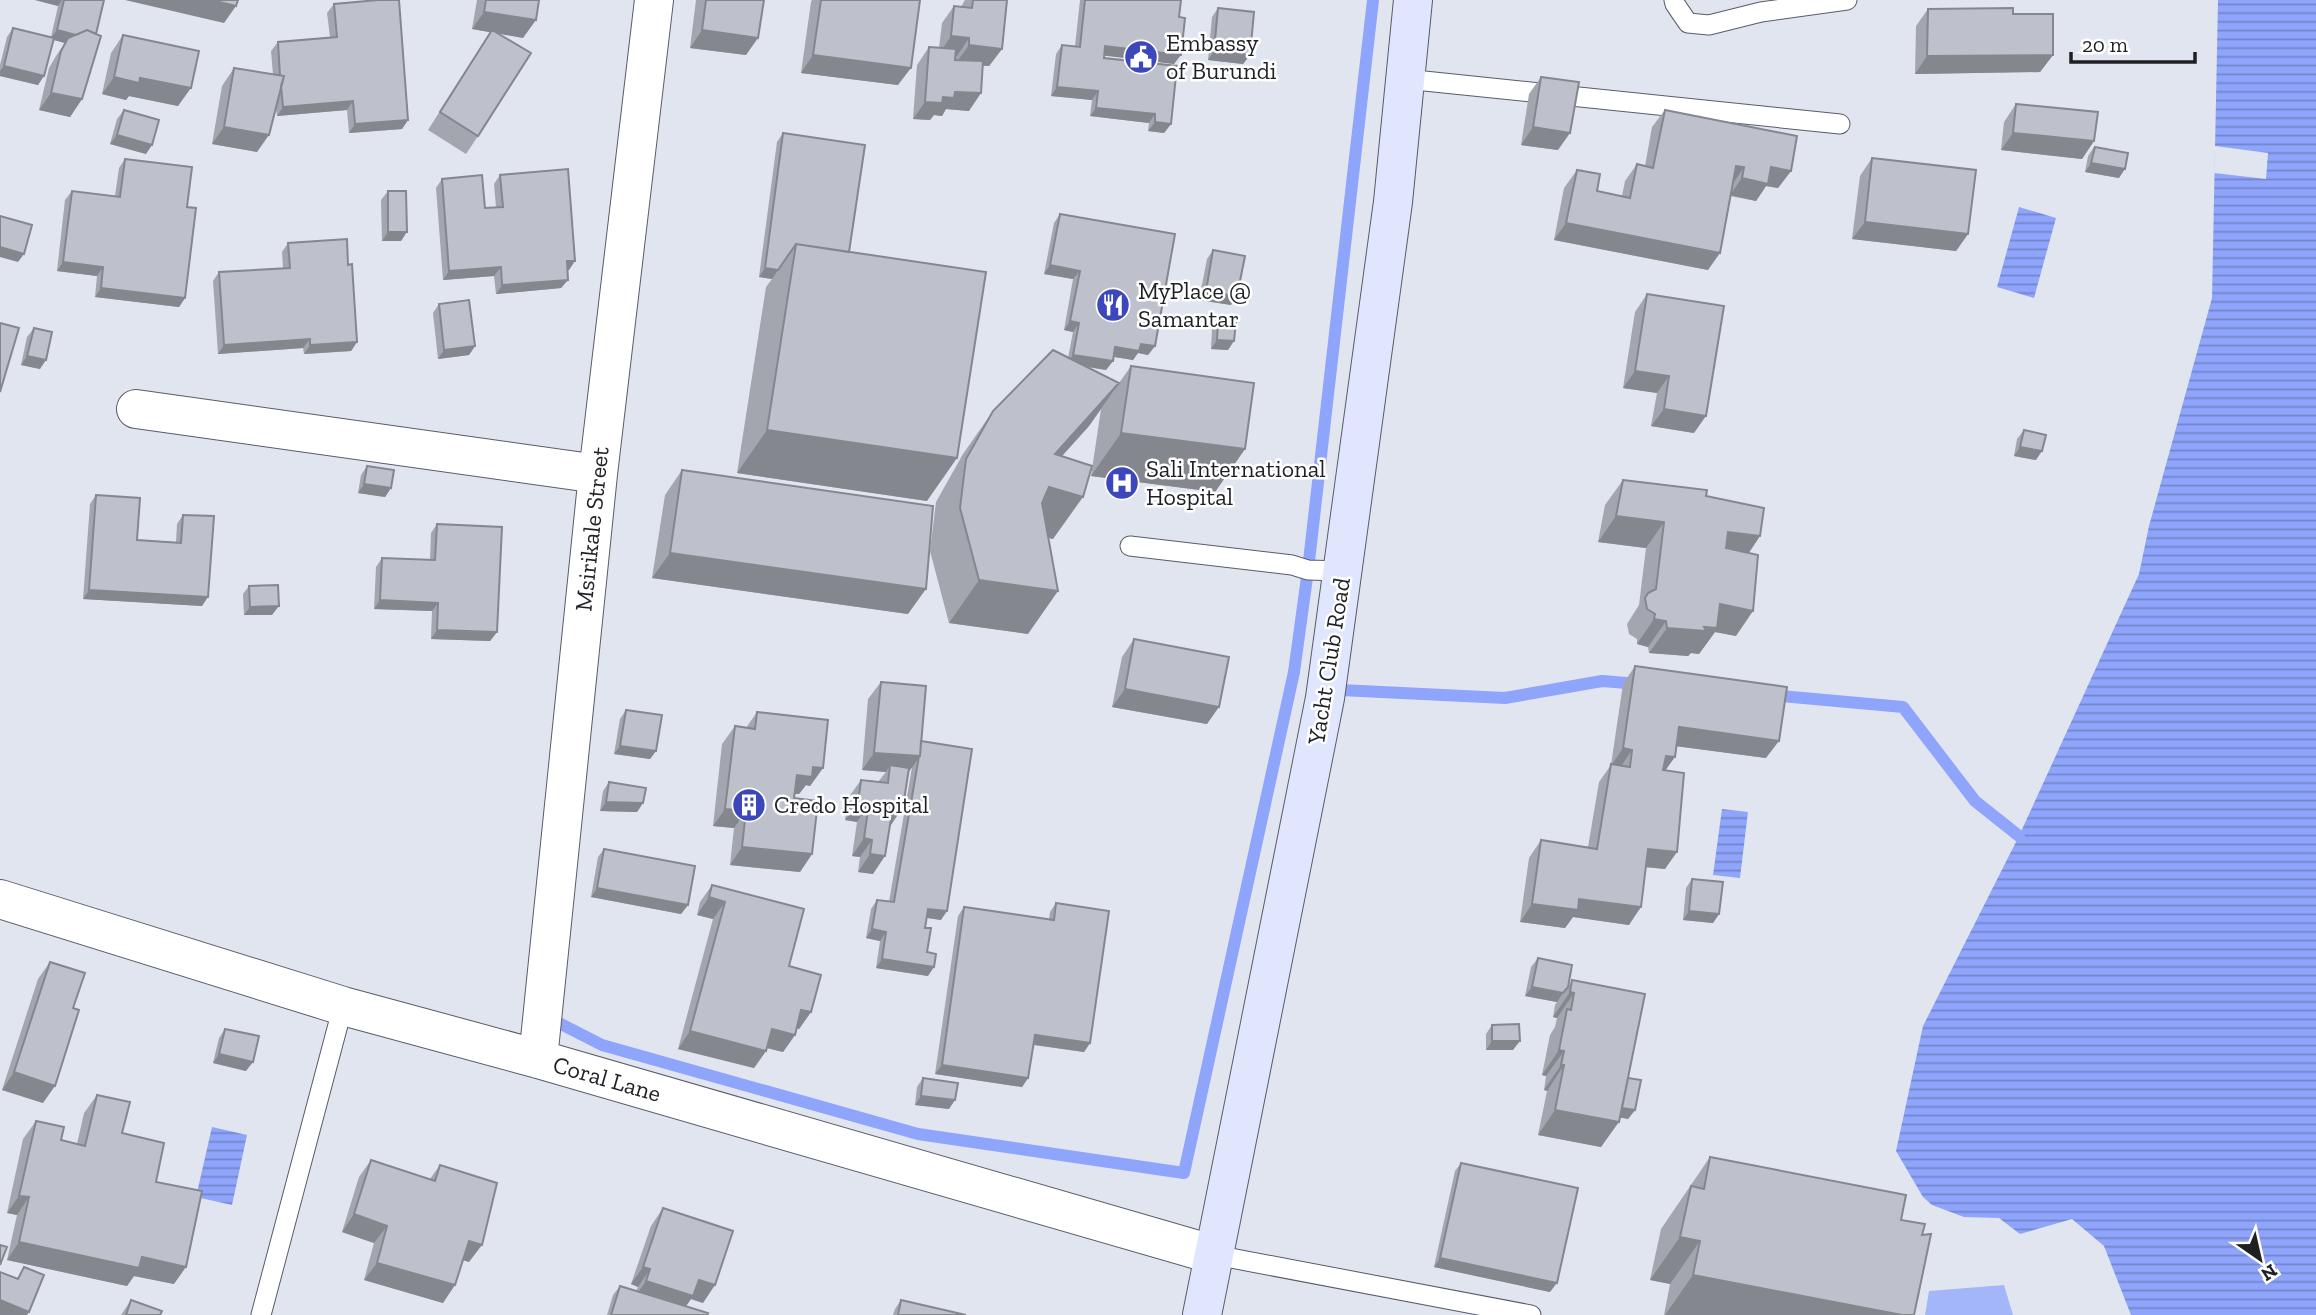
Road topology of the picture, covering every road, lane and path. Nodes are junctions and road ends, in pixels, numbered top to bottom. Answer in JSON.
{"nodes":[{"id":1,"x":654,"y":0,"type":"edge"},
{"id":2,"x":1413,"y":0,"type":"edge"},
{"id":3,"x":1674,"y":0,"type":"edge"},
{"id":4,"x":1847,"y":0,"type":"edge"},
{"id":5,"x":1762,"y":6,"type":"edge"},
{"id":6,"x":1405,"y":79,"type":"junction"},
{"id":7,"x":1840,"y":124,"type":"dead end"},
{"id":8,"x":136,"y":408,"type":"dead end"},
{"id":9,"x":598,"y":474,"type":"junction"},
{"id":10,"x":1130,"y":546,"type":"dead end"},
{"id":11,"x":1343,"y":571,"type":"junction"},
{"id":12,"x":0,"y":899,"type":"edge"},
{"id":13,"x":343,"y":1006,"type":"junction"},
{"id":14,"x":538,"y":1059,"type":"junction"},
{"id":15,"x":1215,"y":1255,"type":"junction"},
{"id":16,"x":261,"y":1315,"type":"edge"},
{"id":17,"x":1202,"y":1315,"type":"edge"},
{"id":18,"x":1531,"y":1315,"type":"edge"}],
"edges":[{"from":1,"to":9,"type":"street","name":"Msirikale Street"},
{"from":2,"to":6,"type":"street","name":"Yacht Club Road"},
{"from":3,"to":5,"type":"lane"},
{"from":4,"to":5,"type":"lane"},
{"from":6,"to":7,"type":"lane"},
{"from":6,"to":11,"type":"street","name":"Yacht Club Road"},
{"from":8,"to":9,"type":"street"},
{"from":9,"to":14,"type":"street","name":"Msirikale Street"},
{"from":10,"to":11,"type":"lane"},
{"from":11,"to":15,"type":"street","name":"Yacht Club Road"},
{"from":12,"to":13,"type":"street","name":"Coral Lane"},
{"from":13,"to":14,"type":"street","name":"Coral Lane"},
{"from":13,"to":16,"type":"lane"},
{"from":14,"to":15,"type":"street","name":"Coral Lane"},
{"from":15,"to":17,"type":"street","name":"Yacht Club Road"},
{"from":15,"to":18,"type":"lane"}]}
